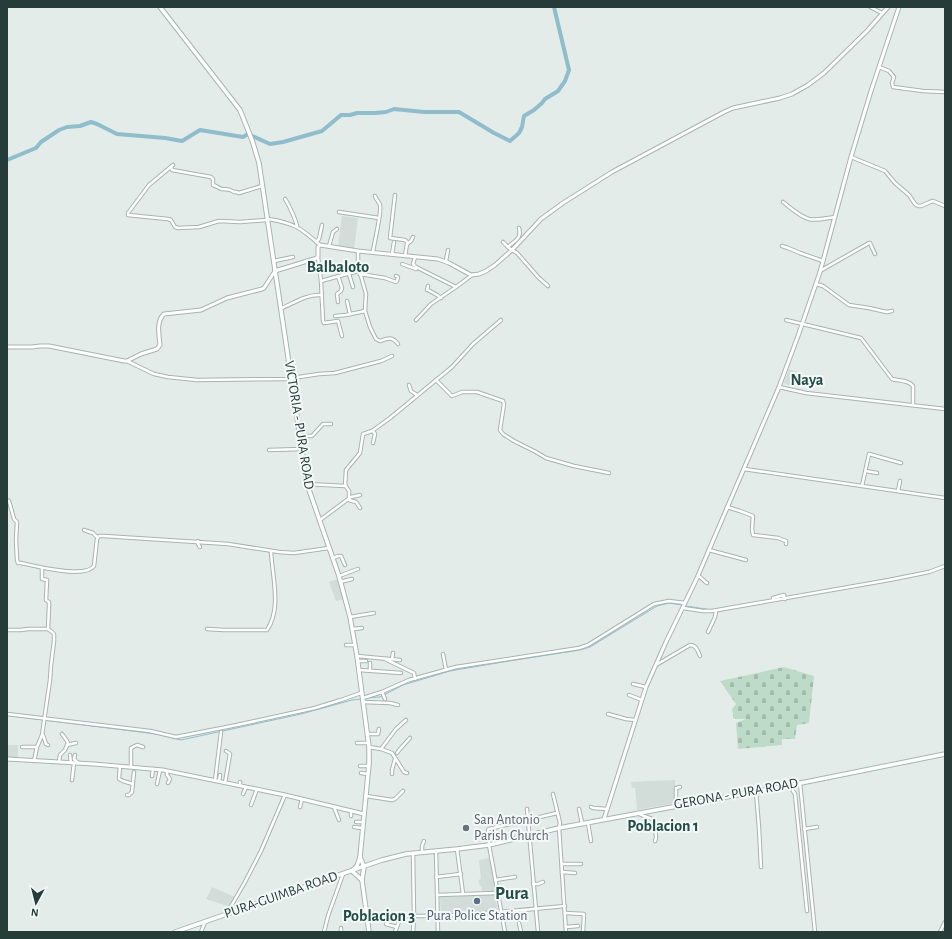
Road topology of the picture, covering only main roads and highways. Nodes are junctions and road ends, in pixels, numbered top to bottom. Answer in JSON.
{"nodes":[{"id":1,"x":160,"y":7,"type":"edge"},
{"id":2,"x":945,"y":754,"type":"edge"},
{"id":3,"x":360,"y":857,"type":"junction"},
{"id":4,"x":364,"y":867,"type":"junction"},
{"id":5,"x":352,"y":871,"type":"junction"},
{"id":6,"x":362,"y":880,"type":"junction"},
{"id":7,"x":175,"y":932,"type":"edge"},
{"id":8,"x":369,"y":932,"type":"edge"}],
"edges":[{"from":1,"to":3,"type":"main road","name":"VICTORIA - PURA ROAD"},
{"from":2,"to":4,"type":"main road","name":"GERONA - PURA ROAD"},
{"from":3,"to":4,"type":"main road","name":"VICTORIA - PURA ROAD"},
{"from":3,"to":5,"type":"main road"},
{"from":4,"to":5,"type":"main road","name":"PURA-GUIMBA ROAD"},
{"from":4,"to":6,"type":"main road"},
{"from":5,"to":6,"type":"main road"},
{"from":5,"to":7,"type":"main road","name":"PURA-GUIMBA ROAD"},
{"from":6,"to":8,"type":"main road"}]}
